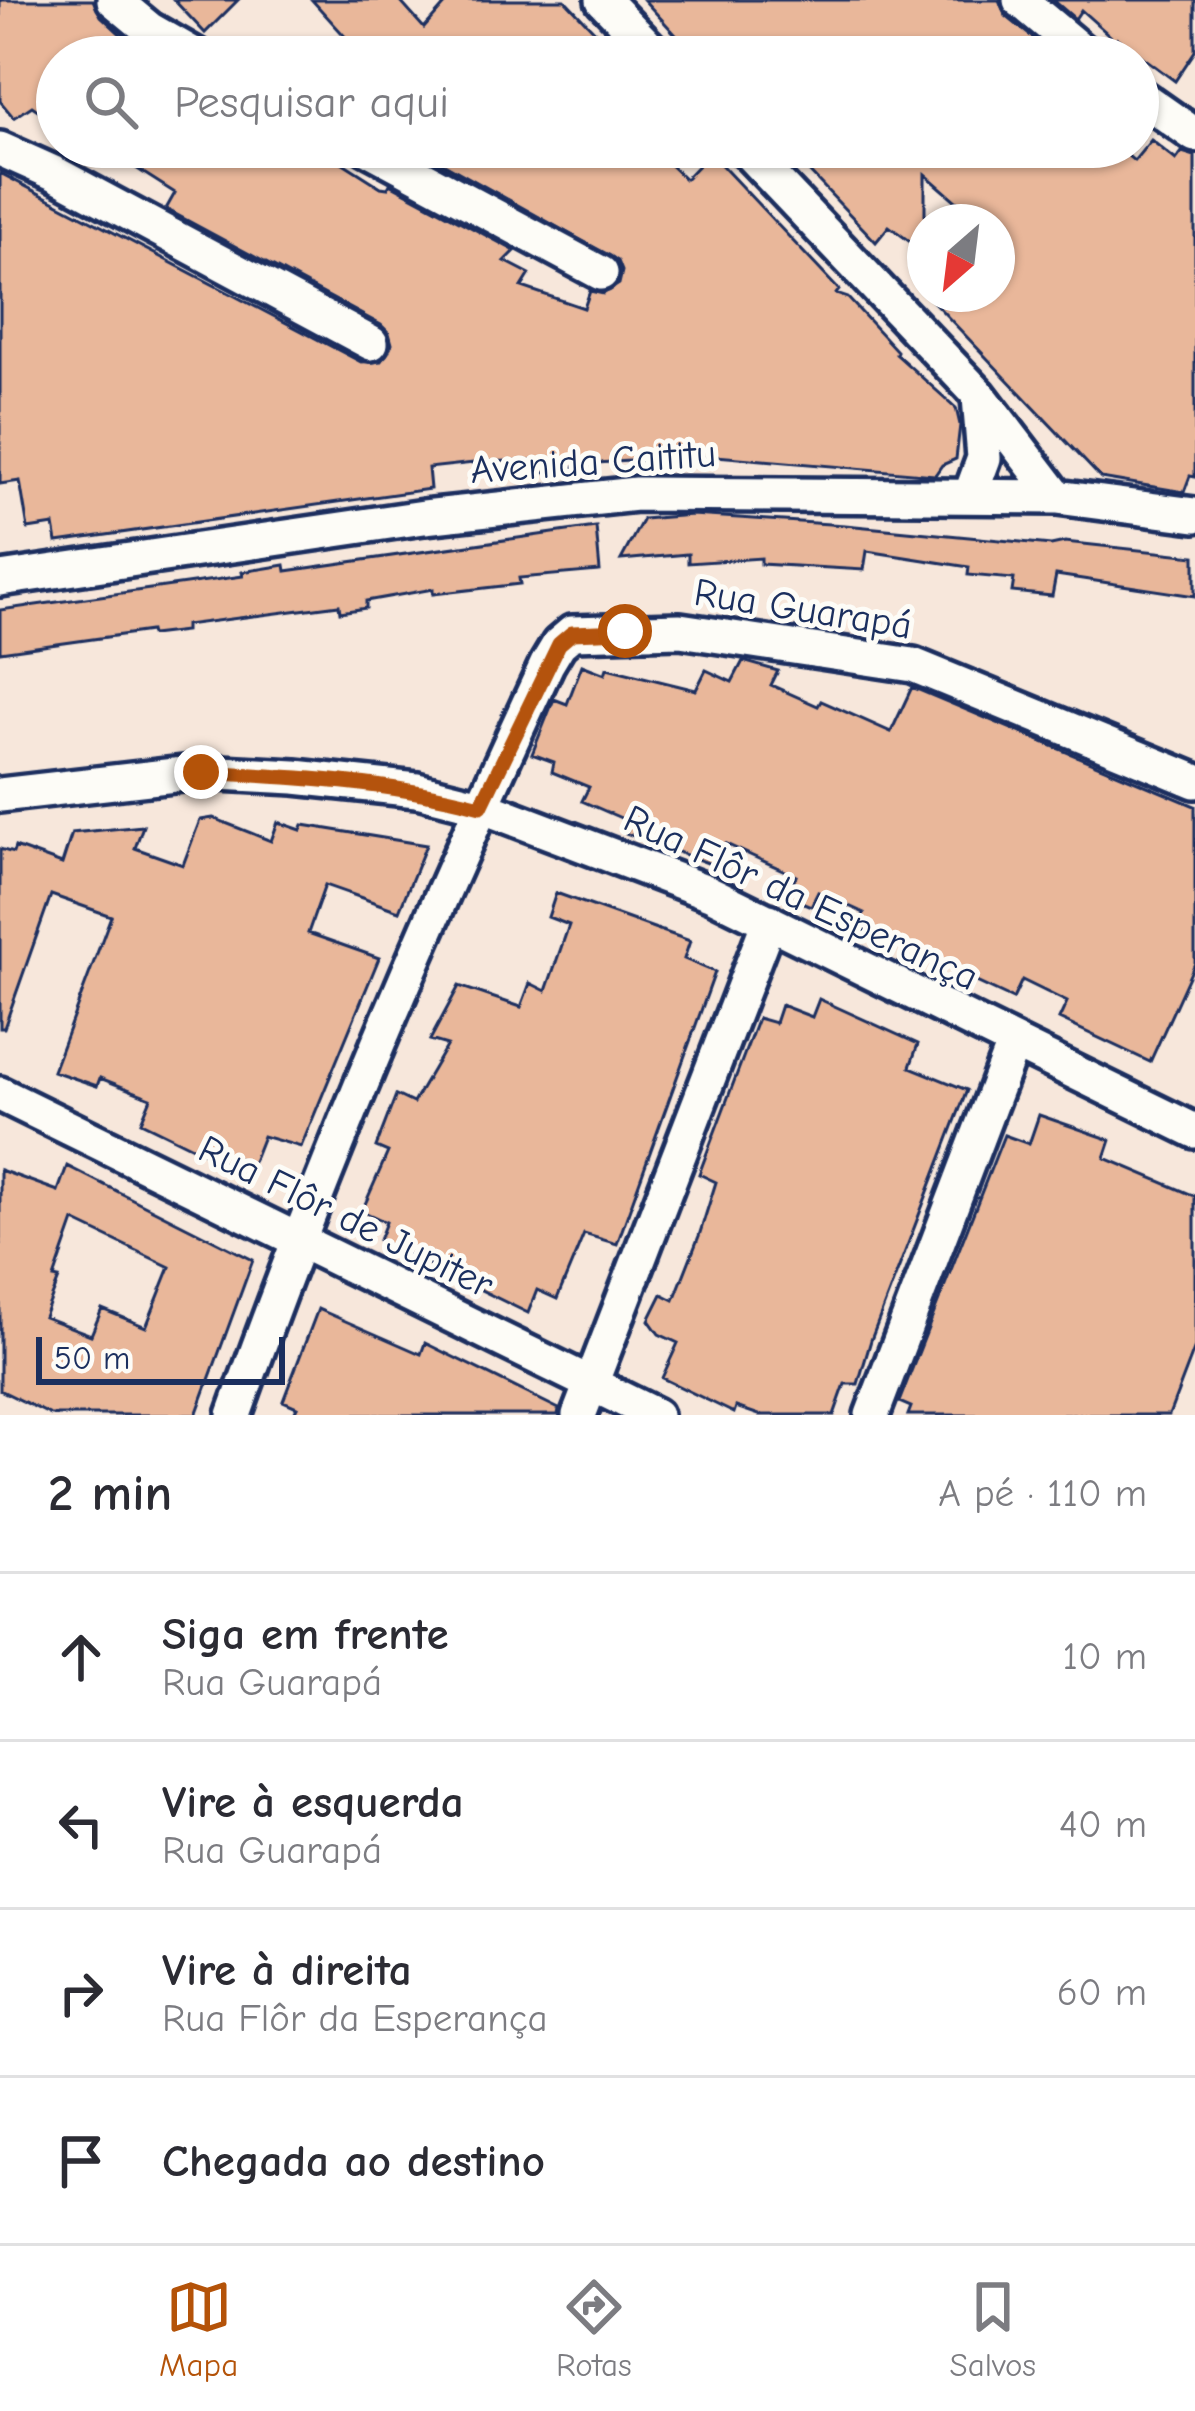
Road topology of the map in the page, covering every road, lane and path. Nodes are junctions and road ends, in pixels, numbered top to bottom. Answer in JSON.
{"nodes":[{"id":1,"x":114,"y":0,"type":"edge"},
{"id":2,"x":604,"y":0,"type":"edge"},
{"id":3,"x":1020,"y":0,"type":"edge"},
{"id":4,"x":160,"y":36,"type":"edge"},
{"id":5,"x":638,"y":36,"type":"edge"},
{"id":6,"x":1063,"y":36,"type":"edge"},
{"id":7,"x":1159,"y":110,"type":"edge"},
{"id":8,"x":1195,"y":135,"type":"edge"},
{"id":9,"x":0,"y":149,"type":"edge"},
{"id":10,"x":36,"y":165,"type":"edge"},
{"id":11,"x":43,"y":168,"type":"edge"},
{"id":12,"x":405,"y":168,"type":"edge"},
{"id":13,"x":763,"y":168,"type":"edge"},
{"id":14,"x":601,"y":273,"type":"dead end"},
{"id":15,"x":371,"y":343,"type":"dead end"},
{"id":16,"x":979,"y":395,"type":"junction"},
{"id":17,"x":970,"y":496,"type":"junction"},
{"id":18,"x":1057,"y":497,"type":"junction"},
{"id":19,"x":1195,"y":515,"type":"edge"},
{"id":20,"x":0,"y":579,"type":"edge"},
{"id":21,"x":1194,"y":779,"type":"edge"},
{"id":22,"x":0,"y":795,"type":"edge"},
{"id":23,"x":481,"y":806,"type":"junction"},
{"id":24,"x":769,"y":921,"type":"junction"},
{"id":25,"x":1013,"y":1045,"type":"junction"},
{"id":26,"x":0,"y":1094,"type":"edge"},
{"id":27,"x":1195,"y":1131,"type":"edge"},
{"id":28,"x":297,"y":1238,"type":"junction"},
{"id":29,"x":585,"y":1399,"type":"edge"},
{"id":30,"x":234,"y":1415,"type":"edge"},
{"id":31,"x":655,"y":1415,"type":"edge"},
{"id":32,"x":872,"y":1415,"type":"edge"}],
"edges":[{"from":1,"to":4,"type":"street"},
{"from":2,"to":5,"type":"street"},
{"from":3,"to":6,"type":"street"},
{"from":7,"to":8,"type":"street"},
{"from":9,"to":10,"type":"street"},
{"from":11,"to":15,"type":"street"},
{"from":12,"to":14,"type":"street"},
{"from":13,"to":16,"type":"street"},
{"from":16,"to":17,"type":"street"},
{"from":16,"to":18,"type":"street"},
{"from":17,"to":18,"type":"street","name":"Avenida Caititu"},
{"from":17,"to":20,"type":"street","name":"Avenida Caititu"},
{"from":18,"to":19,"type":"street","name":"Avenida Caititu"},
{"from":21,"to":23,"type":"street","name":"Rua Guarapá"},
{"from":22,"to":23,"type":"street","name":"Rua Flôr da Esperança"},
{"from":23,"to":24,"type":"street","name":"Rua Flôr da Esperança"},
{"from":23,"to":28,"type":"street"},
{"from":24,"to":25,"type":"street","name":"Rua Flôr da Esperança"},
{"from":24,"to":29,"type":"street"},
{"from":25,"to":27,"type":"street","name":"Rua Flôr da Esperança"},
{"from":25,"to":32,"type":"street"},
{"from":26,"to":28,"type":"street","name":"Rua Flôr de Jupiter"},
{"from":28,"to":29,"type":"street","name":"Rua Flôr de Jupiter"},
{"from":28,"to":30,"type":"street"},
{"from":29,"to":31,"type":"street","name":"Rua Flôr de Jupiter"}]}
